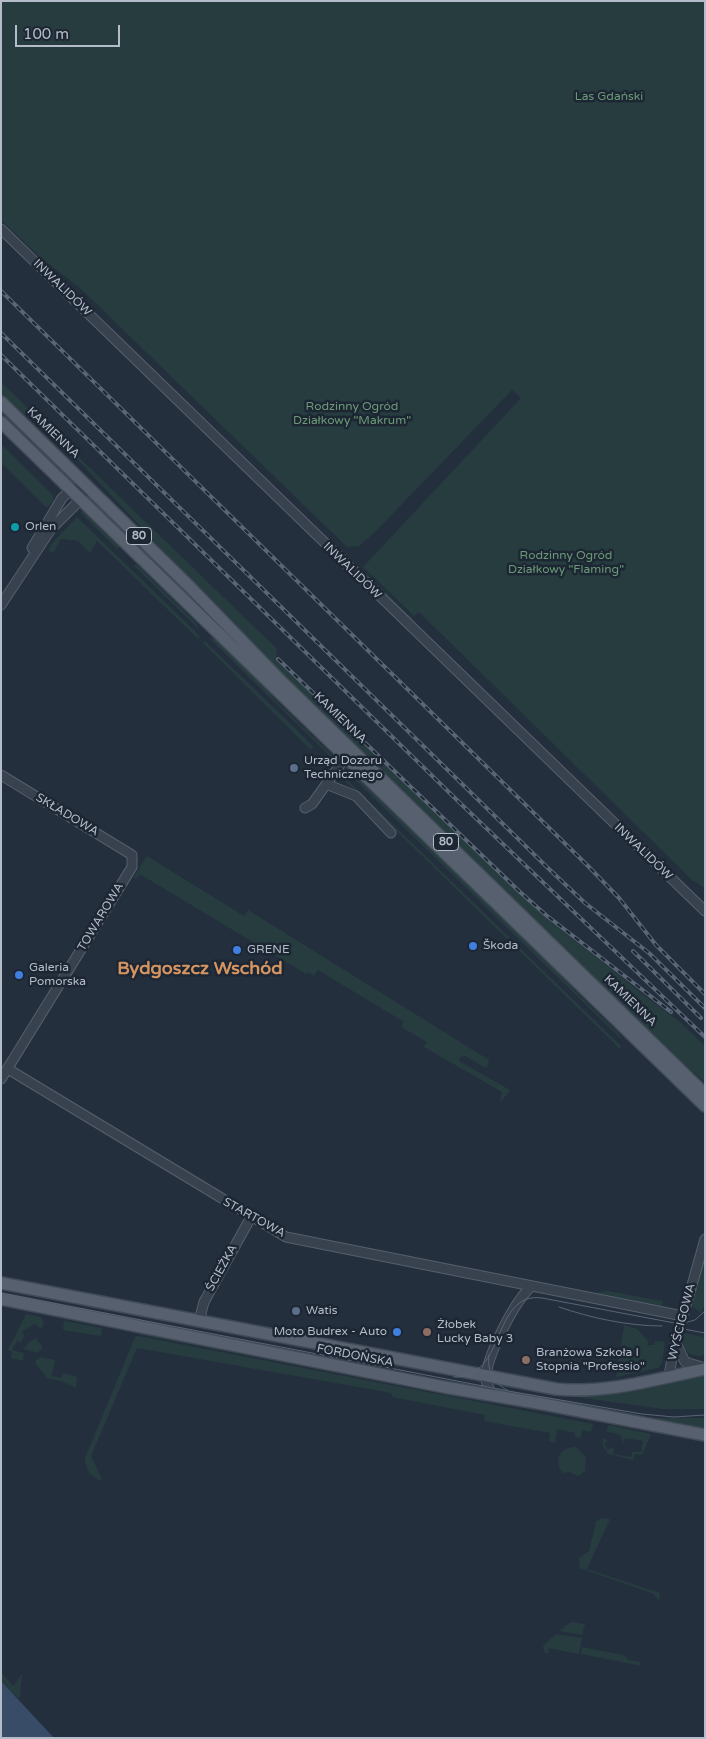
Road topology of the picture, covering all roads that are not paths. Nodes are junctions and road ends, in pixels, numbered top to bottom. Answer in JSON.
{"nodes":[{"id":1,"x":1,"y":228,"type":"edge"},
{"id":2,"x":1,"y":402,"type":"edge"},
{"id":3,"x":1,"y":422,"type":"edge"},
{"id":4,"x":86,"y":485,"type":"junction"},
{"id":5,"x":71,"y":490,"type":"junction"},
{"id":6,"x":81,"y":498,"type":"junction"},
{"id":7,"x":5,"y":590,"type":"edge"},
{"id":8,"x":1,"y":605,"type":"edge"},
{"id":9,"x":346,"y":765,"type":"junction"},
{"id":10,"x":1,"y":775,"type":"edge"},
{"id":11,"x":326,"y":784,"type":"junction"},
{"id":12,"x":305,"y":808,"type":"dead end"},
{"id":13,"x":392,"y":833,"type":"dead end"},
{"id":14,"x":132,"y":855,"type":"joint"},
{"id":15,"x":705,"y":911,"type":"edge"},
{"id":16,"x":8,"y":1069,"type":"junction"},
{"id":17,"x":1,"y":1079,"type":"edge"},
{"id":18,"x":705,"y":1094,"type":"edge"},
{"id":19,"x":705,"y":1106,"type":"edge"},
{"id":20,"x":251,"y":1217,"type":"junction"},
{"id":21,"x":705,"y":1239,"type":"edge"},
{"id":22,"x":1,"y":1283,"type":"edge"},
{"id":23,"x":532,"y":1286,"type":"junction"},
{"id":24,"x":1,"y":1299,"type":"edge"},
{"id":25,"x":683,"y":1316,"type":"junction"},
{"id":26,"x":199,"y":1321,"type":"junction"},
{"id":27,"x":676,"y":1343,"type":"junction"},
{"id":28,"x":705,"y":1369,"type":"edge"},
{"id":29,"x":486,"y":1376,"type":"junction"},
{"id":30,"x":669,"y":1376,"type":"junction"},
{"id":31,"x":493,"y":1396,"type":"junction"},
{"id":32,"x":705,"y":1435,"type":"edge"}],
"edges":[{"from":1,"to":15,"type":"street","name":"INWALIDÓW"},
{"from":2,"to":4,"type":"main road","name":"KAMIENNA","number":"80"},
{"from":3,"to":5,"type":"main road","name":"KAMIENNA","number":"80"},
{"from":4,"to":5,"type":"street"},
{"from":4,"to":6,"type":"street"},
{"from":4,"to":18,"type":"main road","name":"KAMIENNA","number":"80"},
{"from":5,"to":6,"type":"main road","name":"KAMIENNA","number":"80"},
{"from":5,"to":7,"type":"street"},
{"from":6,"to":7,"type":"street"},
{"from":6,"to":9,"type":"main road","name":"KAMIENNA","number":"80"},
{"from":7,"to":8,"type":"street"},
{"from":9,"to":11,"type":"street"},
{"from":9,"to":19,"type":"main road","name":"KAMIENNA","number":"80"},
{"from":10,"to":14,"type":"street","name":"SKŁADOWA"},
{"from":11,"to":12,"type":"street"},
{"from":11,"to":13,"type":"street"},
{"from":14,"to":16,"type":"street","name":"TOWAROWA"},
{"from":16,"to":17,"type":"street","name":"TOWAROWA"},
{"from":16,"to":20,"type":"street","name":"STARTOWA"},
{"from":20,"to":23,"type":"street","name":"STARTOWA"},
{"from":20,"to":26,"type":"street","name":"ŚCIEŻKA"},
{"from":21,"to":25,"type":"street","name":"WYŚCIGOWA"},
{"from":22,"to":26,"type":"main road","name":"FORDOŃSKA"},
{"from":23,"to":25,"type":"street","name":"STARTOWA"},
{"from":23,"to":29,"type":"street"},
{"from":24,"to":31,"type":"main road","name":"FORDOŃSKA"},
{"from":25,"to":27,"type":"street","name":"WYŚCIGOWA"},
{"from":26,"to":29,"type":"main road","name":"FORDOŃSKA"},
{"from":27,"to":28,"type":"street"},
{"from":27,"to":30,"type":"street","name":"WYŚCIGOWA"},
{"from":28,"to":30,"type":"main road","name":"FORDOŃSKA"},
{"from":29,"to":30,"type":"main road","name":"FORDOŃSKA"},
{"from":29,"to":31,"type":"street"},
{"from":31,"to":32,"type":"main road","name":"FORDOŃSKA"}]}
